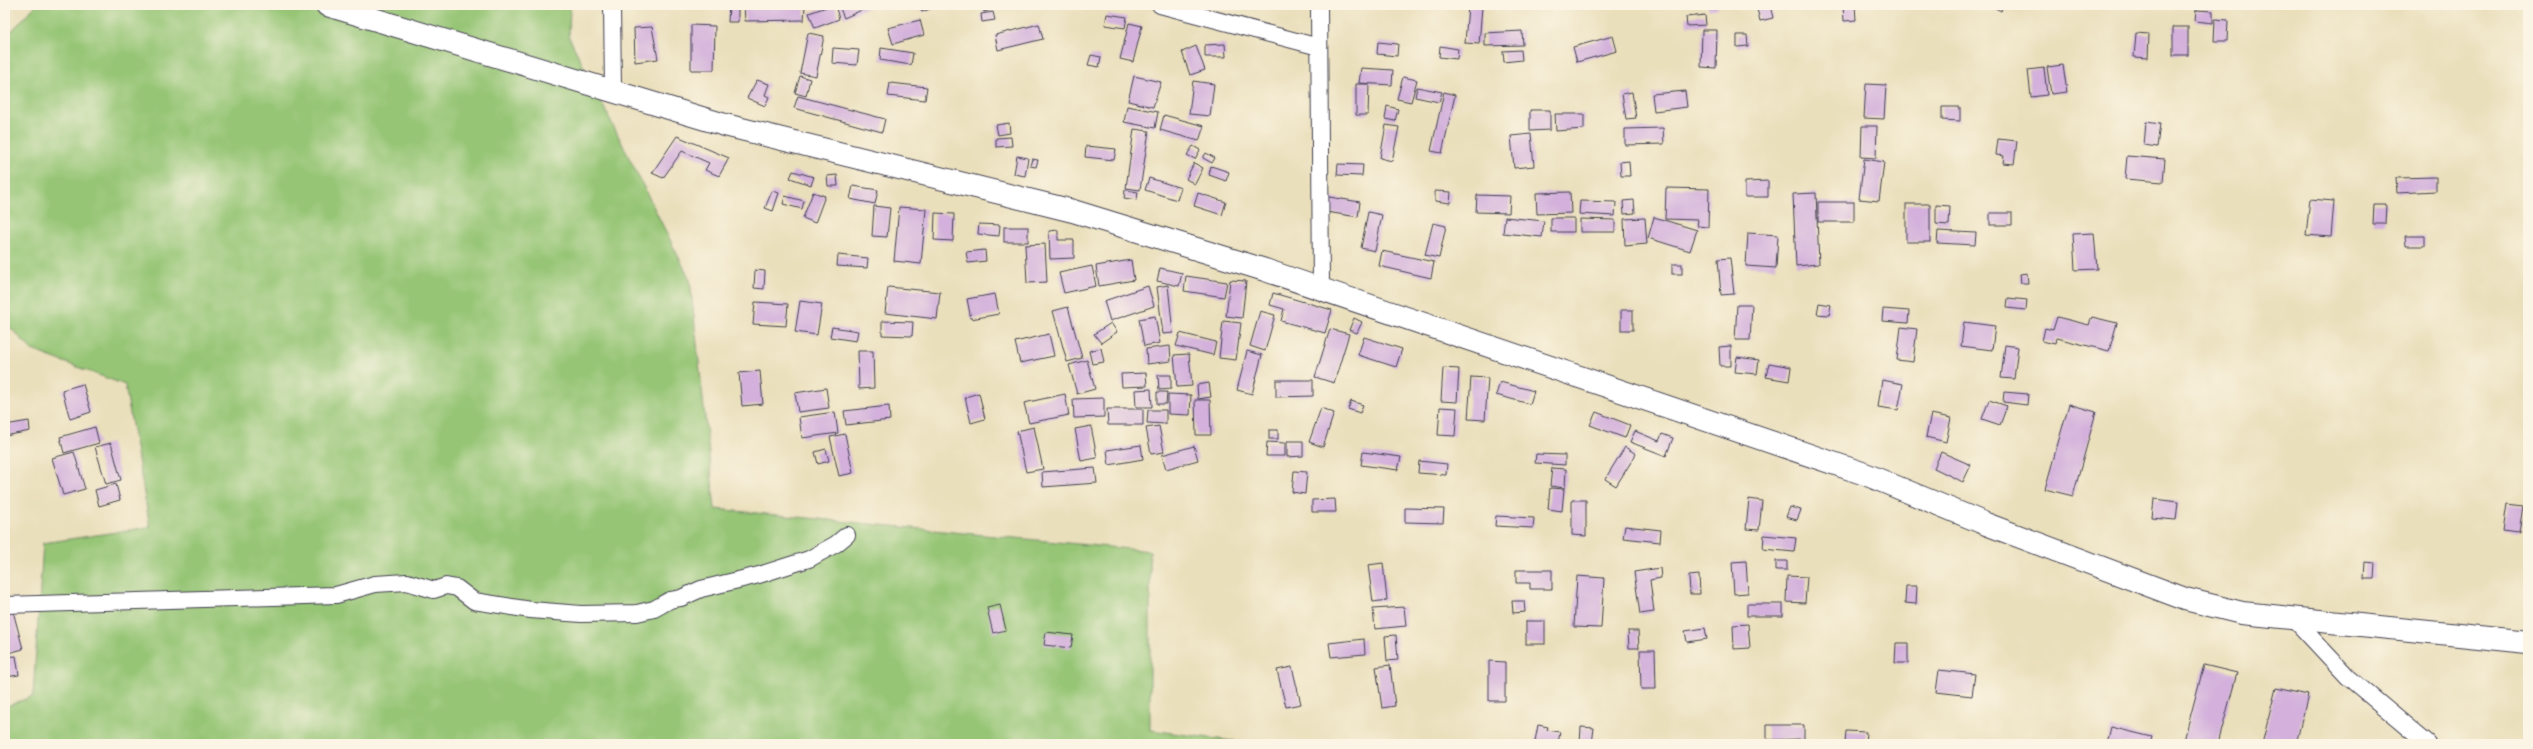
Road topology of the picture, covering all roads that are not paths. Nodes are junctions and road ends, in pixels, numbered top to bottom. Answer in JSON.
{"nodes":[{"id":1,"x":327,"y":5,"type":"edge"},
{"id":2,"x":612,"y":5,"type":"edge"},
{"id":3,"x":1160,"y":5,"type":"edge"},
{"id":4,"x":1319,"y":5,"type":"edge"},
{"id":5,"x":1320,"y":47,"type":"junction"},
{"id":6,"x":613,"y":91,"type":"junction"},
{"id":7,"x":1321,"y":289,"type":"junction"},
{"id":8,"x":847,"y":535,"type":"dead end"},
{"id":9,"x":5,"y":605,"type":"edge"},
{"id":10,"x":2293,"y":618,"type":"junction"},
{"id":11,"x":2528,"y":642,"type":"edge"},
{"id":12,"x":2428,"y":744,"type":"edge"}],
"edges":[{"from":1,"to":6,"type":"main road"},
{"from":2,"to":6,"type":"street"},
{"from":3,"to":5,"type":"street"},
{"from":4,"to":5,"type":"street"},
{"from":5,"to":7,"type":"street"},
{"from":6,"to":7,"type":"main road"},
{"from":7,"to":10,"type":"main road"},
{"from":8,"to":9,"type":"street"},
{"from":10,"to":11,"type":"main road"},
{"from":10,"to":12,"type":"street"}]}
